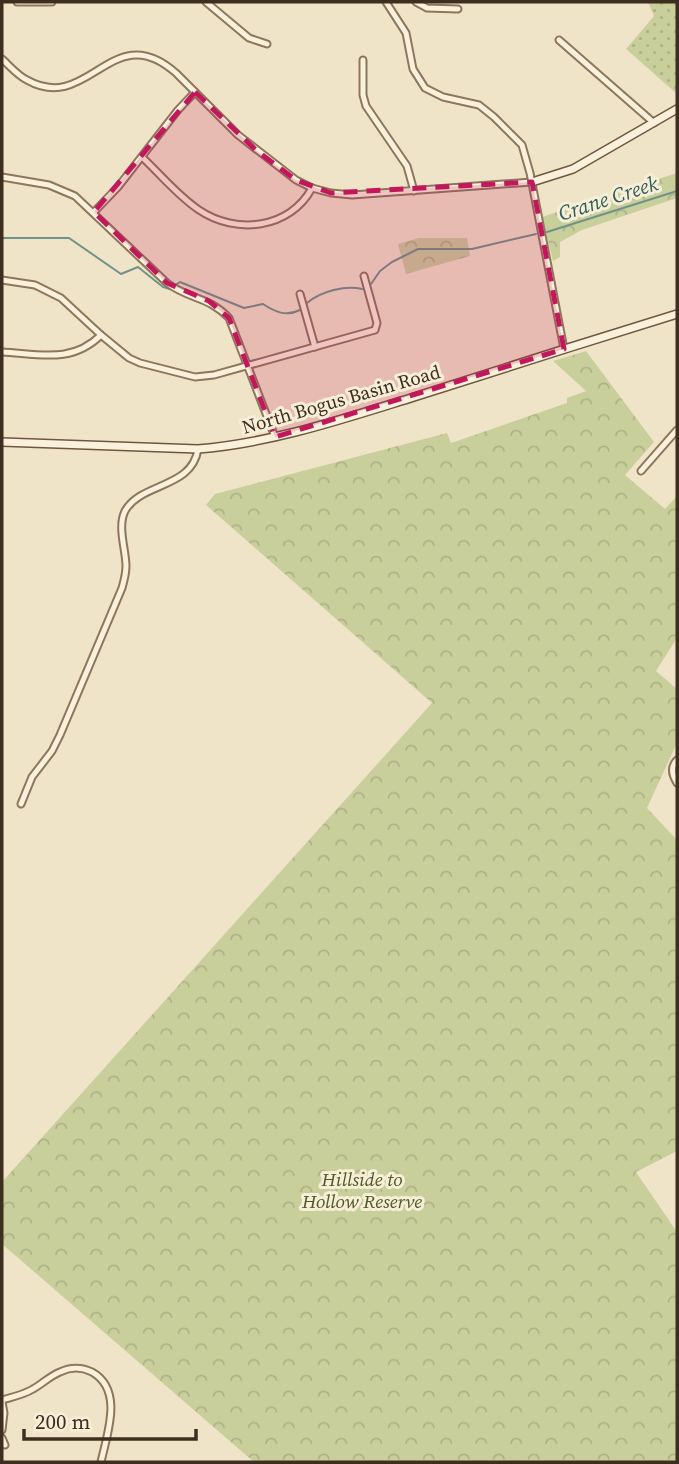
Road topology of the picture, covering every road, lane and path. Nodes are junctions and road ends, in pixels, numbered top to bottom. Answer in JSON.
{"nodes":[{"id":1,"x":17,"y":2,"type":"edge"},
{"id":2,"x":52,"y":2,"type":"edge"},
{"id":3,"x":206,"y":2,"type":"edge"},
{"id":4,"x":386,"y":2,"type":"edge"},
{"id":5,"x":416,"y":2,"type":"edge"},
{"id":6,"x":458,"y":9,"type":"dead end"},
{"id":7,"x":559,"y":40,"type":"dead end"},
{"id":8,"x":267,"y":44,"type":"dead end"},
{"id":9,"x":2,"y":59,"type":"edge"},
{"id":10,"x":363,"y":60,"type":"dead end"},
{"id":11,"x":8,"y":65,"type":"junction"},
{"id":12,"x":2,"y":70,"type":"edge"},
{"id":13,"x":195,"y":93,"type":"junction"},
{"id":14,"x":677,"y":109,"type":"edge"},
{"id":15,"x":654,"y":123,"type":"junction"},
{"id":16,"x":143,"y":158,"type":"junction"},
{"id":17,"x":2,"y":177,"type":"edge"},
{"id":18,"x":532,"y":182,"type":"junction"},
{"id":19,"x":312,"y":188,"type":"junction"},
{"id":20,"x":414,"y":191,"type":"junction"},
{"id":21,"x":94,"y":212,"type":"junction"},
{"id":22,"x":364,"y":276,"type":"dead end"},
{"id":23,"x":2,"y":280,"type":"edge"},
{"id":24,"x":300,"y":294,"type":"dead end"},
{"id":25,"x":677,"y":313,"type":"edge"},
{"id":26,"x":101,"y":335,"type":"junction"},
{"id":27,"x":314,"y":347,"type":"junction"},
{"id":28,"x":564,"y":349,"type":"junction"},
{"id":29,"x":2,"y":352,"type":"edge"},
{"id":30,"x":248,"y":366,"type":"junction"},
{"id":31,"x":677,"y":430,"type":"edge"},
{"id":32,"x":275,"y":438,"type":"junction"},
{"id":33,"x":2,"y":442,"type":"edge"},
{"id":34,"x":198,"y":449,"type":"junction"},
{"id":35,"x":641,"y":471,"type":"dead end"},
{"id":36,"x":677,"y":760,"type":"edge"},
{"id":37,"x":677,"y":783,"type":"edge"},
{"id":38,"x":21,"y":804,"type":"dead end"},
{"id":39,"x":2,"y":1401,"type":"edge"},
{"id":40,"x":2,"y":1430,"type":"edge"},
{"id":41,"x":2,"y":1438,"type":"edge"},
{"id":42,"x":5,"y":1445,"type":"dead end"},
{"id":43,"x":101,"y":1462,"type":"edge"}],
"edges":[{"from":1,"to":2,"type":"street"},
{"from":3,"to":8,"type":"street"},
{"from":4,"to":18,"type":"street"},
{"from":5,"to":6,"type":"street"},
{"from":7,"to":15,"type":"street"},
{"from":9,"to":11,"type":"street"},
{"from":10,"to":20,"type":"street"},
{"from":11,"to":12,"type":"street"},
{"from":11,"to":13,"type":"street"},
{"from":13,"to":16,"type":"street"},
{"from":13,"to":19,"type":"street"},
{"from":14,"to":15,"type":"street"},
{"from":15,"to":18,"type":"street"},
{"from":16,"to":19,"type":"street"},
{"from":16,"to":21,"type":"street"},
{"from":17,"to":21,"type":"street"},
{"from":18,"to":20,"type":"street"},
{"from":18,"to":28,"type":"street"},
{"from":19,"to":20,"type":"street"},
{"from":21,"to":30,"type":"street"},
{"from":22,"to":27,"type":"street"},
{"from":23,"to":26,"type":"street"},
{"from":24,"to":27,"type":"street"},
{"from":25,"to":28,"type":"street","name":"North Bogus Basin Road"},
{"from":26,"to":29,"type":"street"},
{"from":26,"to":30,"type":"street"},
{"from":27,"to":30,"type":"street"},
{"from":28,"to":32,"type":"street","name":"North Bogus Basin Road"},
{"from":30,"to":32,"type":"street"},
{"from":31,"to":35,"type":"street"},
{"from":32,"to":34,"type":"street","name":"North Bogus Basin Road"},
{"from":33,"to":34,"type":"street","name":"North Bogus Basin Road"},
{"from":34,"to":38,"type":"street"},
{"from":36,"to":37,"type":"street"},
{"from":39,"to":40,"type":"street"},
{"from":39,"to":43,"type":"street"},
{"from":41,"to":42,"type":"street"}]}
